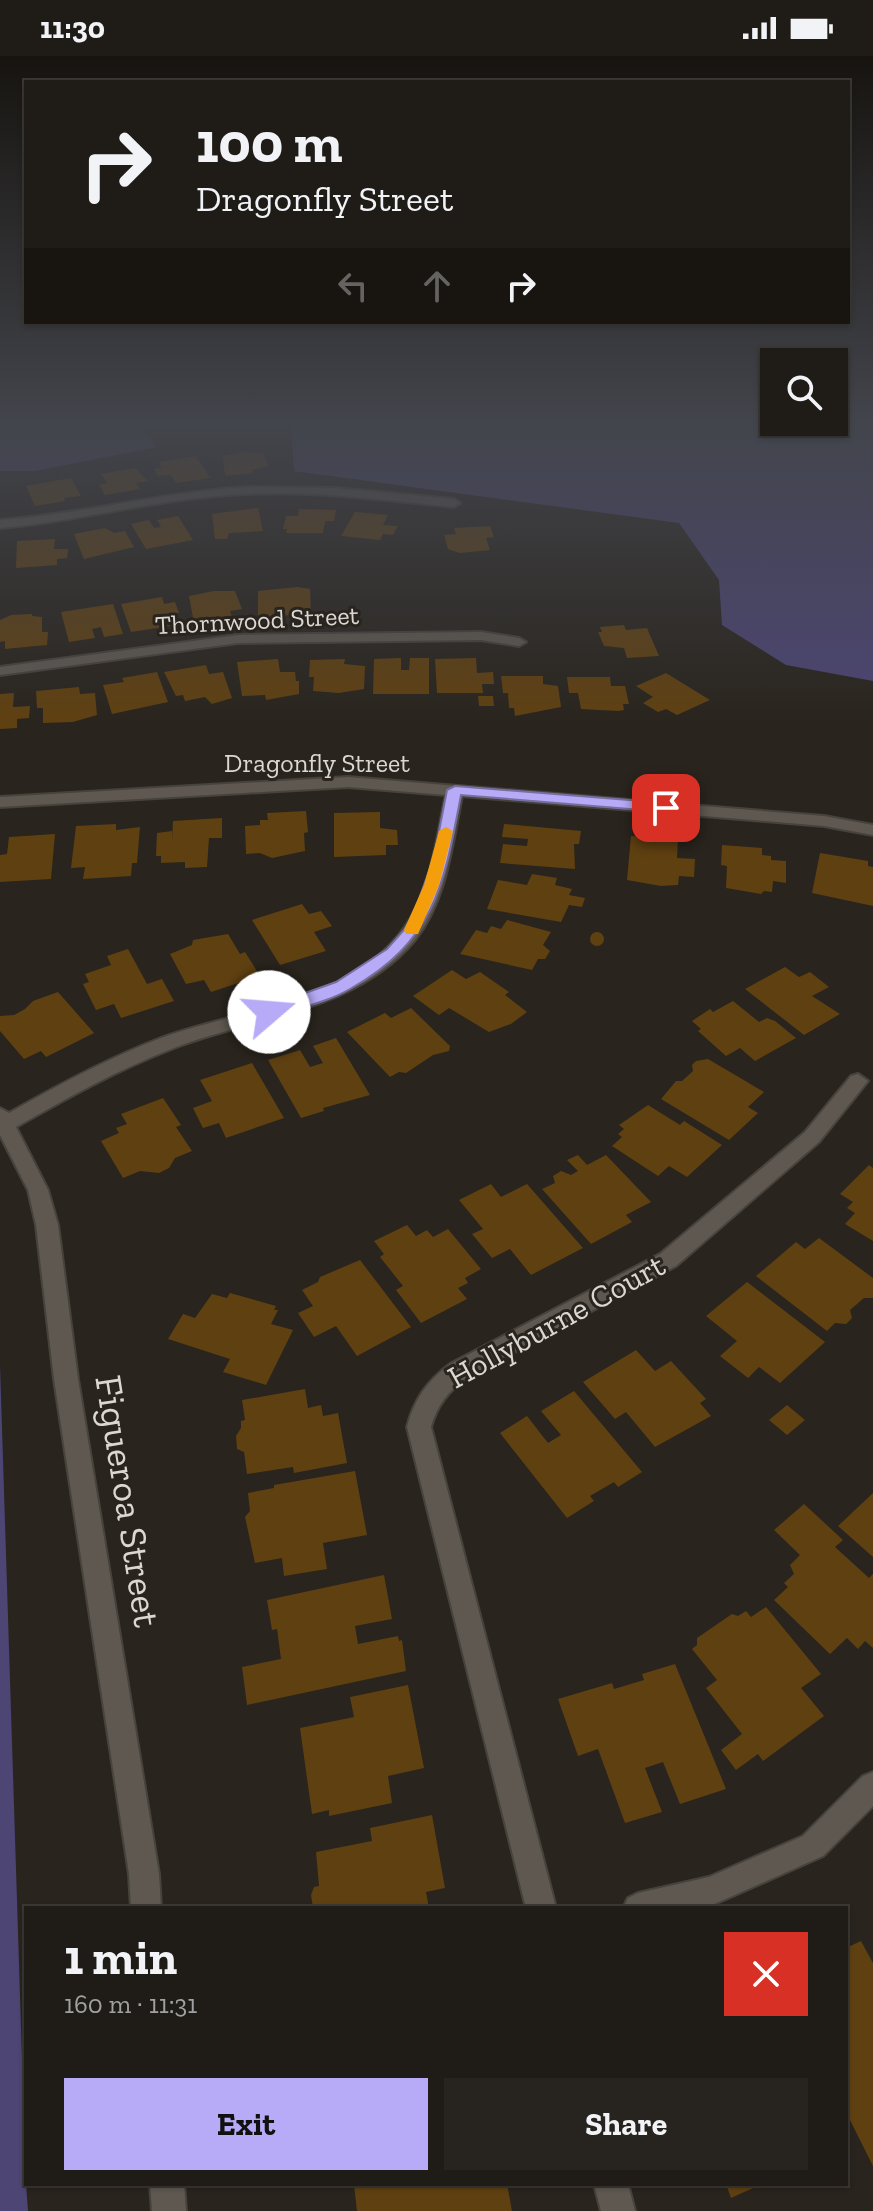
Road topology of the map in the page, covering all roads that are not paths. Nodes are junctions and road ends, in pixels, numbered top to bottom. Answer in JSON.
{"nodes":[{"id":1,"x":519,"y":642,"type":"dead end"},
{"id":2,"x":0,"y":671,"type":"edge"},
{"id":3,"x":455,"y":790,"type":"junction"},
{"id":4,"x":0,"y":802,"type":"edge"},
{"id":5,"x":873,"y":830,"type":"edge"},
{"id":6,"x":858,"y":1081,"type":"dead end"},
{"id":7,"x":3,"y":1119,"type":"edge"},
{"id":8,"x":873,"y":1786,"type":"edge"},
{"id":9,"x":146,"y":1906,"type":"edge"},
{"id":10,"x":540,"y":1906,"type":"edge"},
{"id":11,"x":646,"y":1906,"type":"edge"},
{"id":12,"x":167,"y":2186,"type":"edge"},
{"id":13,"x":612,"y":2186,"type":"edge"},
{"id":14,"x":169,"y":2211,"type":"edge"},
{"id":15,"x":618,"y":2211,"type":"edge"}],
"edges":[{"from":1,"to":2,"type":"street","name":"Thornwood Street"},
{"from":3,"to":4,"type":"street","name":"Dragonfly Street"},
{"from":3,"to":5,"type":"street","name":"Dragonfly Street"},
{"from":3,"to":7,"type":"street"},
{"from":6,"to":10,"type":"street","name":"Hollyburne Court"},
{"from":7,"to":9,"type":"street","name":"Figueroa Street"},
{"from":8,"to":11,"type":"street"},
{"from":12,"to":14,"type":"street"},
{"from":13,"to":15,"type":"street"}]}
